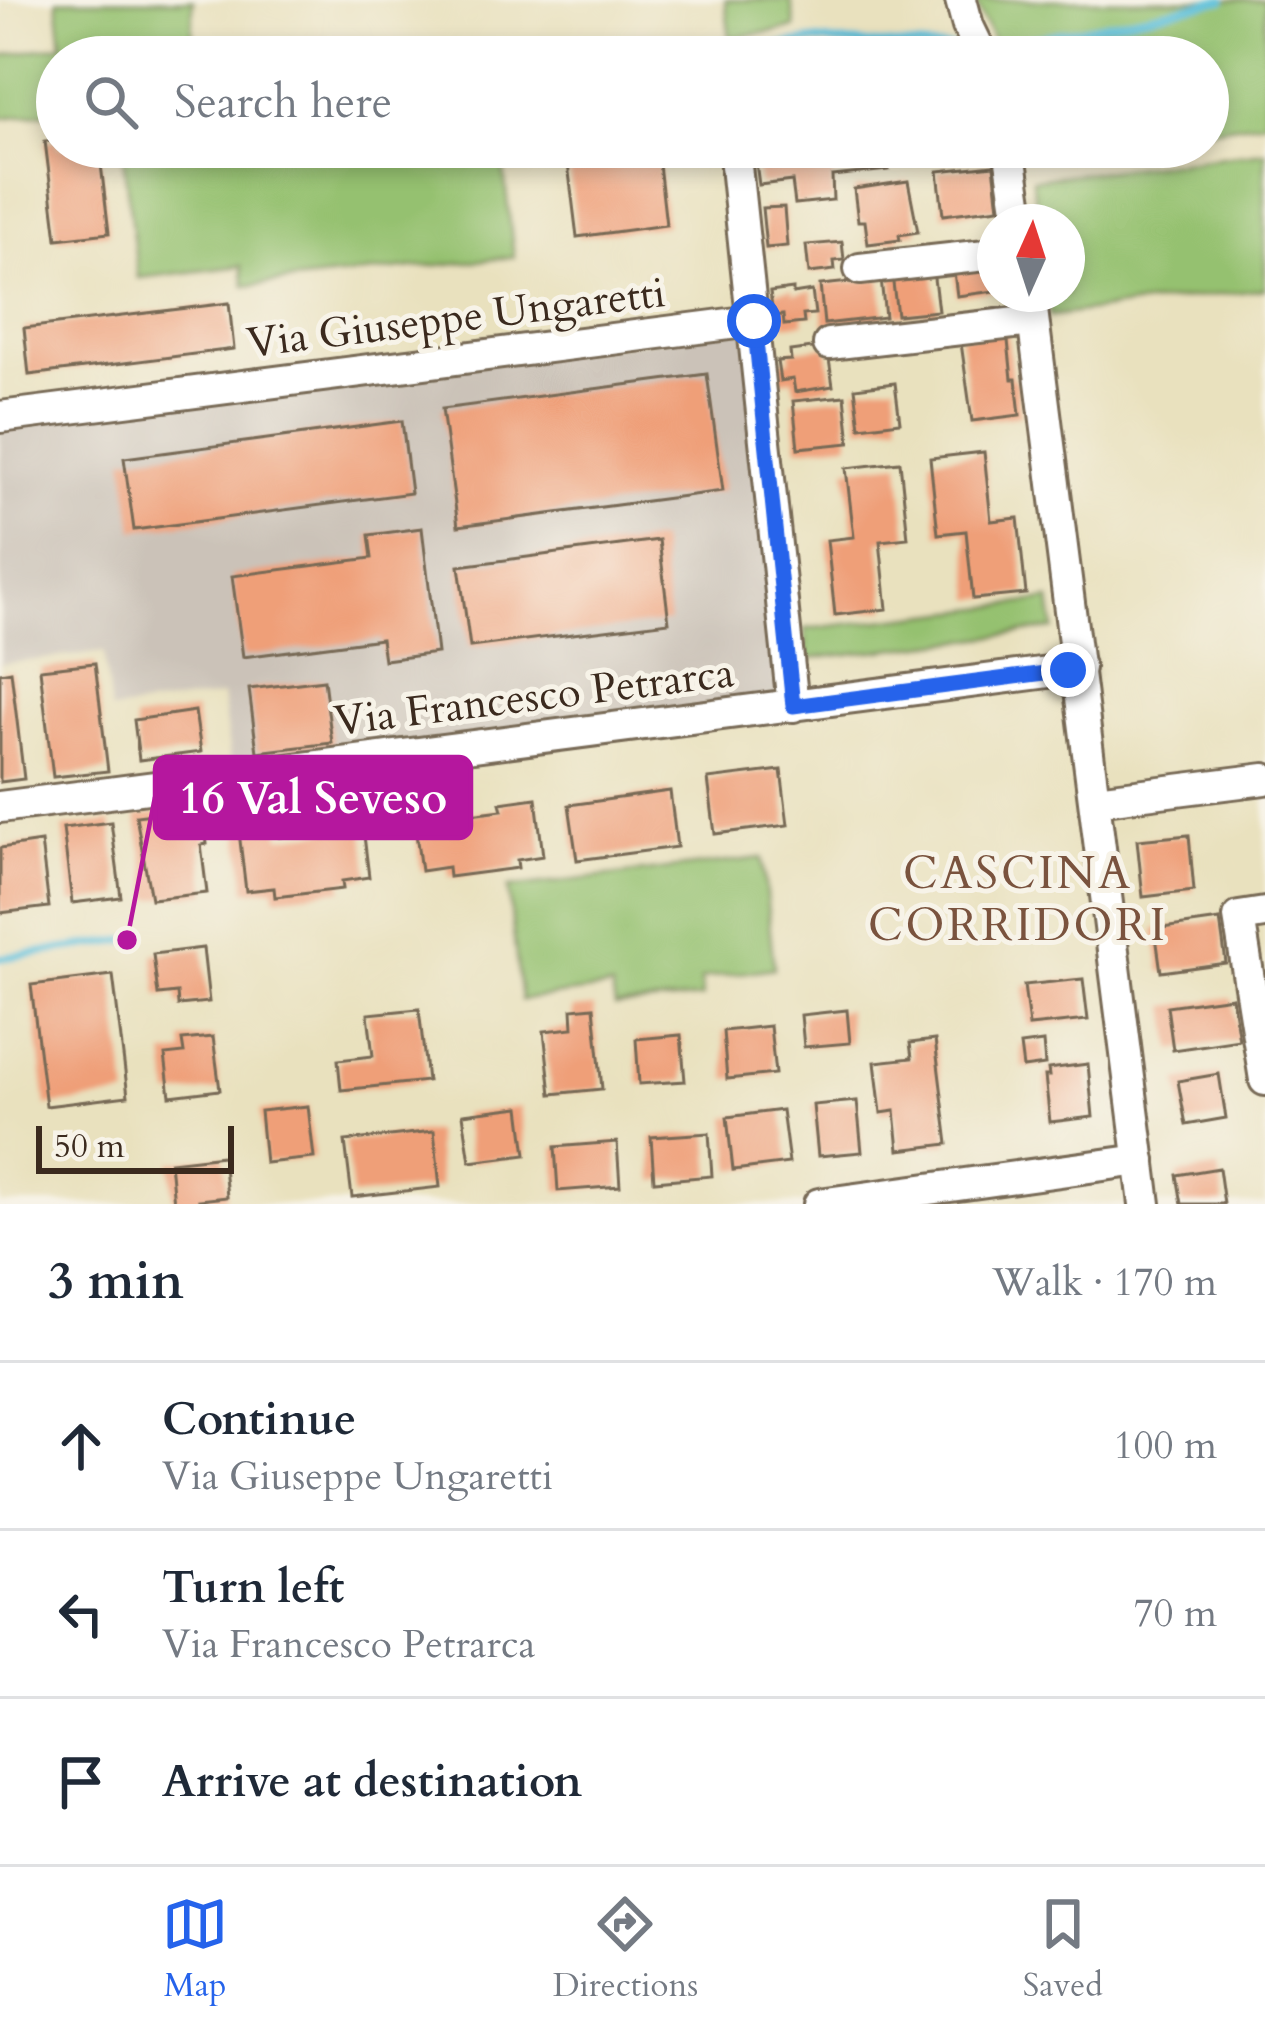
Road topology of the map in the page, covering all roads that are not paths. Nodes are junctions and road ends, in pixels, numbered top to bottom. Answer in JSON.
{"nodes":[{"id":1,"x":961,"y":0,"type":"edge"},
{"id":2,"x":973,"y":36,"type":"edge"},
{"id":3,"x":736,"y":168,"type":"edge"},
{"id":4,"x":1012,"y":168,"type":"edge"},
{"id":5,"x":1017,"y":204,"type":"edge"},
{"id":6,"x":977,"y":256,"type":"edge"},
{"id":7,"x":860,"y":269,"type":"dead end"},
{"id":8,"x":1005,"y":312,"type":"edge"},
{"id":9,"x":1033,"y":312,"type":"edge"},
{"id":10,"x":754,"y":321,"type":"junction"},
{"id":11,"x":829,"y":344,"type":"dead end"},
{"id":12,"x":0,"y":417,"type":"edge"},
{"id":13,"x":1079,"y":668,"type":"junction"},
{"id":14,"x":793,"y":706,"type":"junction"},
{"id":15,"x":1265,"y":779,"type":"edge"},
{"id":16,"x":1096,"y":800,"type":"junction"},
{"id":17,"x":0,"y":807,"type":"edge"},
{"id":18,"x":1265,"y":913,"type":"edge"},
{"id":19,"x":1265,"y":1080,"type":"edge"},
{"id":20,"x":1140,"y":1160,"type":"junction"},
{"id":21,"x":956,"y":1195,"type":"edge"},
{"id":22,"x":818,"y":1204,"type":"edge"},
{"id":23,"x":1145,"y":1204,"type":"edge"}],
"edges":[{"from":1,"to":2,"type":"street"},
{"from":3,"to":10,"type":"street"},
{"from":4,"to":5,"type":"street"},
{"from":6,"to":7,"type":"street"},
{"from":8,"to":11,"type":"street"},
{"from":9,"to":13,"type":"street"},
{"from":10,"to":12,"type":"street","name":"Via Giuseppe Ungaretti"},
{"from":10,"to":14,"type":"street"},
{"from":13,"to":14,"type":"street","name":"Via Francesco Petrarca"},
{"from":13,"to":16,"type":"street"},
{"from":14,"to":17,"type":"street","name":"Via Francesco Petrarca"},
{"from":15,"to":16,"type":"street"},
{"from":16,"to":20,"type":"street"},
{"from":18,"to":19,"type":"street"},
{"from":20,"to":21,"type":"street"},
{"from":20,"to":23,"type":"street"},
{"from":21,"to":22,"type":"street"}]}
